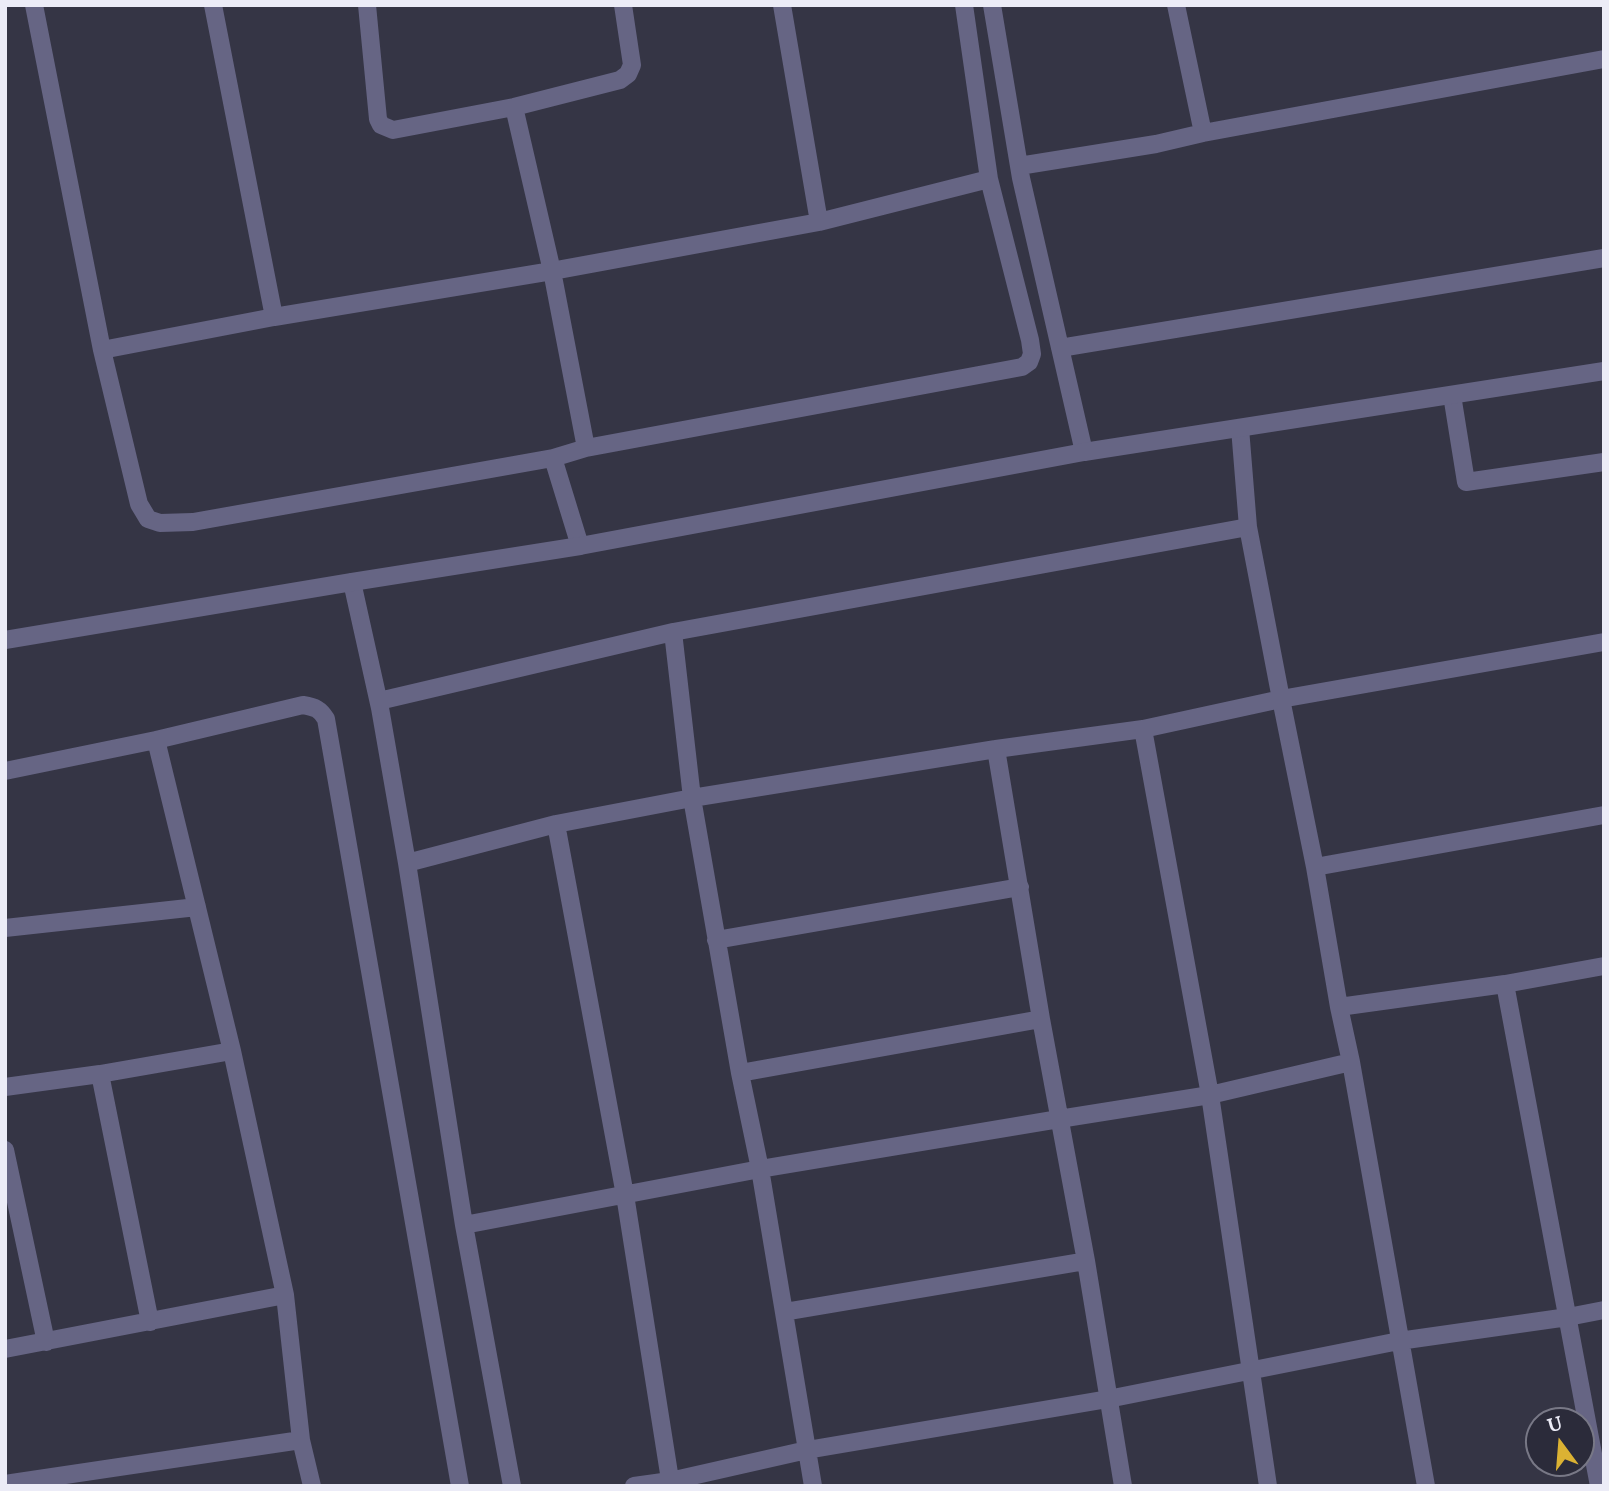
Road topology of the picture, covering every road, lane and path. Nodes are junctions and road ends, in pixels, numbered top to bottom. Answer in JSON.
{"nodes":[{"id":1,"x":34,"y":5,"type":"edge"},
{"id":2,"x":213,"y":5,"type":"edge"},
{"id":3,"x":367,"y":5,"type":"edge"},
{"id":4,"x":622,"y":5,"type":"edge"},
{"id":5,"x":782,"y":5,"type":"edge"},
{"id":6,"x":964,"y":5,"type":"edge"},
{"id":7,"x":992,"y":5,"type":"edge"},
{"id":8,"x":1176,"y":5,"type":"edge"},
{"id":9,"x":1604,"y":59,"type":"edge"},
{"id":10,"x":514,"y":107,"type":"junction"},
{"id":11,"x":1203,"y":133,"type":"junction"},
{"id":12,"x":1019,"y":166,"type":"junction"},
{"id":13,"x":989,"y":180,"type":"junction"},
{"id":14,"x":819,"y":222,"type":"junction"},
{"id":15,"x":1604,"y":258,"type":"edge"},
{"id":16,"x":552,"y":271,"type":"junction"},
{"id":17,"x":274,"y":317,"type":"junction"},
{"id":18,"x":1060,"y":348,"type":"junction"},
{"id":19,"x":102,"y":350,"type":"junction"},
{"id":20,"x":1604,"y":371,"type":"edge"},
{"id":21,"x":1452,"y":395,"type":"junction"},
{"id":22,"x":1240,"y":428,"type":"junction"},
{"id":23,"x":586,"y":448,"type":"junction"},
{"id":24,"x":1084,"y":452,"type":"junction"},
{"id":25,"x":553,"y":458,"type":"junction"},
{"id":26,"x":1604,"y":462,"type":"edge"},
{"id":27,"x":1248,"y":527,"type":"junction"},
{"id":28,"x":580,"y":547,"type":"junction"},
{"id":29,"x":352,"y":582,"type":"junction"},
{"id":30,"x":673,"y":632,"type":"junction"},
{"id":31,"x":5,"y":640,"type":"edge"},
{"id":32,"x":1604,"y":642,"type":"edge"},
{"id":33,"x":1280,"y":699,"type":"junction"},
{"id":34,"x":379,"y":701,"type":"junction"},
{"id":35,"x":1143,"y":729,"type":"junction"},
{"id":36,"x":156,"y":740,"type":"junction"},
{"id":37,"x":996,"y":749,"type":"junction"},
{"id":38,"x":5,"y":771,"type":"edge"},
{"id":39,"x":692,"y":798,"type":"junction"},
{"id":40,"x":1604,"y":815,"type":"edge"},
{"id":41,"x":556,"y":824,"type":"junction"},
{"id":42,"x":407,"y":863,"type":"junction"},
{"id":43,"x":1315,"y":867,"type":"junction"},
{"id":44,"x":1020,"y":887,"type":"junction"},
{"id":45,"x":197,"y":907,"type":"junction"},
{"id":46,"x":5,"y":928,"type":"edge"},
{"id":47,"x":716,"y":940,"type":"junction"},
{"id":48,"x":1604,"y":966,"type":"edge"},
{"id":49,"x":1505,"y":984,"type":"junction"},
{"id":50,"x":1339,"y":1007,"type":"junction"},
{"id":51,"x":1041,"y":1020,"type":"junction"},
{"id":52,"x":232,"y":1051,"type":"junction"},
{"id":53,"x":1352,"y":1062,"type":"junction"},
{"id":54,"x":740,"y":1073,"type":"junction"},
{"id":55,"x":100,"y":1074,"type":"junction"},
{"id":56,"x":5,"y":1087,"type":"edge"},
{"id":57,"x":1210,"y":1095,"type":"junction"},
{"id":58,"x":1059,"y":1119,"type":"junction"},
{"id":59,"x":5,"y":1150,"type":"edge"},
{"id":60,"x":760,"y":1169,"type":"junction"},
{"id":61,"x":625,"y":1195,"type":"junction"},
{"id":62,"x":464,"y":1224,"type":"junction"},
{"id":63,"x":1087,"y":1261,"type":"junction"},
{"id":64,"x":285,"y":1295,"type":"junction"},
{"id":65,"x":1604,"y":1310,"type":"edge"},
{"id":66,"x":784,"y":1311,"type":"junction"},
{"id":67,"x":1568,"y":1317,"type":"junction"},
{"id":68,"x":150,"y":1322,"type":"junction"},
{"id":69,"x":1399,"y":1340,"type":"junction"},
{"id":70,"x":46,"y":1342,"type":"junction"},
{"id":71,"x":5,"y":1349,"type":"edge"},
{"id":72,"x":1252,"y":1371,"type":"junction"},
{"id":73,"x":1108,"y":1399,"type":"junction"},
{"id":74,"x":301,"y":1440,"type":"junction"},
{"id":75,"x":807,"y":1450,"type":"junction"},
{"id":76,"x":671,"y":1483,"type":"edge"},
{"id":77,"x":5,"y":1484,"type":"edge"},
{"id":78,"x":312,"y":1486,"type":"edge"},
{"id":79,"x":460,"y":1486,"type":"edge"},
{"id":80,"x":512,"y":1486,"type":"edge"},
{"id":81,"x":634,"y":1486,"type":"edge"},
{"id":82,"x":813,"y":1486,"type":"edge"},
{"id":83,"x":1123,"y":1486,"type":"edge"},
{"id":84,"x":1268,"y":1486,"type":"edge"},
{"id":85,"x":1426,"y":1486,"type":"edge"},
{"id":86,"x":1599,"y":1486,"type":"edge"}],
"edges":[{"from":1,"to":19,"type":"street"},
{"from":2,"to":17,"type":"street"},
{"from":3,"to":10,"type":"street"},
{"from":4,"to":10,"type":"street"},
{"from":5,"to":14,"type":"street"},
{"from":6,"to":13,"type":"street"},
{"from":7,"to":12,"type":"street"},
{"from":8,"to":11,"type":"street"},
{"from":9,"to":11,"type":"street"},
{"from":10,"to":16,"type":"street"},
{"from":11,"to":12,"type":"street"},
{"from":12,"to":18,"type":"street"},
{"from":13,"to":14,"type":"street"},
{"from":13,"to":23,"type":"street"},
{"from":14,"to":16,"type":"street"},
{"from":15,"to":18,"type":"street"},
{"from":16,"to":17,"type":"street"},
{"from":16,"to":23,"type":"street"},
{"from":17,"to":19,"type":"street"},
{"from":18,"to":24,"type":"street"},
{"from":19,"to":25,"type":"street"},
{"from":20,"to":21,"type":"street"},
{"from":21,"to":22,"type":"street"},
{"from":21,"to":26,"type":"street"},
{"from":22,"to":24,"type":"street"},
{"from":22,"to":27,"type":"street"},
{"from":23,"to":25,"type":"street"},
{"from":24,"to":28,"type":"street"},
{"from":25,"to":28,"type":"street"},
{"from":27,"to":30,"type":"street"},
{"from":27,"to":33,"type":"street"},
{"from":28,"to":29,"type":"street"},
{"from":29,"to":31,"type":"street"},
{"from":29,"to":34,"type":"street"},
{"from":30,"to":34,"type":"street"},
{"from":30,"to":39,"type":"street"},
{"from":32,"to":33,"type":"street"},
{"from":33,"to":35,"type":"street"},
{"from":33,"to":43,"type":"street"},
{"from":34,"to":42,"type":"street"},
{"from":35,"to":37,"type":"street"},
{"from":35,"to":57,"type":"street"},
{"from":36,"to":38,"type":"street"},
{"from":36,"to":45,"type":"street"},
{"from":36,"to":79,"type":"street"},
{"from":37,"to":39,"type":"street"},
{"from":37,"to":44,"type":"street"},
{"from":39,"to":41,"type":"street"},
{"from":39,"to":47,"type":"street"},
{"from":40,"to":43,"type":"street"},
{"from":41,"to":42,"type":"street"},
{"from":41,"to":61,"type":"street"},
{"from":42,"to":62,"type":"street"},
{"from":43,"to":50,"type":"street"},
{"from":44,"to":47,"type":"street"},
{"from":44,"to":51,"type":"street"},
{"from":45,"to":46,"type":"street"},
{"from":45,"to":52,"type":"street"},
{"from":47,"to":54,"type":"street"},
{"from":48,"to":49,"type":"street"},
{"from":49,"to":50,"type":"street"},
{"from":49,"to":67,"type":"street"},
{"from":50,"to":53,"type":"street"},
{"from":51,"to":54,"type":"street"},
{"from":51,"to":58,"type":"street"},
{"from":52,"to":55,"type":"street"},
{"from":52,"to":64,"type":"street"},
{"from":53,"to":57,"type":"street"},
{"from":53,"to":69,"type":"street"},
{"from":54,"to":60,"type":"street"},
{"from":55,"to":56,"type":"street"},
{"from":55,"to":68,"type":"street"},
{"from":57,"to":58,"type":"street"},
{"from":57,"to":72,"type":"street"},
{"from":58,"to":60,"type":"street"},
{"from":58,"to":63,"type":"street"},
{"from":59,"to":70,"type":"street"},
{"from":60,"to":61,"type":"street"},
{"from":60,"to":66,"type":"street"},
{"from":61,"to":62,"type":"street"},
{"from":61,"to":76,"type":"street"},
{"from":62,"to":80,"type":"street"},
{"from":63,"to":66,"type":"street"},
{"from":63,"to":73,"type":"street"},
{"from":64,"to":68,"type":"street"},
{"from":64,"to":74,"type":"street"},
{"from":65,"to":67,"type":"street"},
{"from":66,"to":75,"type":"street"},
{"from":67,"to":69,"type":"street"},
{"from":67,"to":86,"type":"street"},
{"from":68,"to":70,"type":"street"},
{"from":69,"to":72,"type":"street"},
{"from":69,"to":85,"type":"street"},
{"from":70,"to":71,"type":"street"},
{"from":72,"to":73,"type":"street"},
{"from":72,"to":84,"type":"street"},
{"from":73,"to":75,"type":"street"},
{"from":73,"to":83,"type":"street"},
{"from":74,"to":77,"type":"street"},
{"from":74,"to":78,"type":"street"},
{"from":75,"to":76,"type":"street"},
{"from":75,"to":82,"type":"street"},
{"from":76,"to":81,"type":"street"}]}
